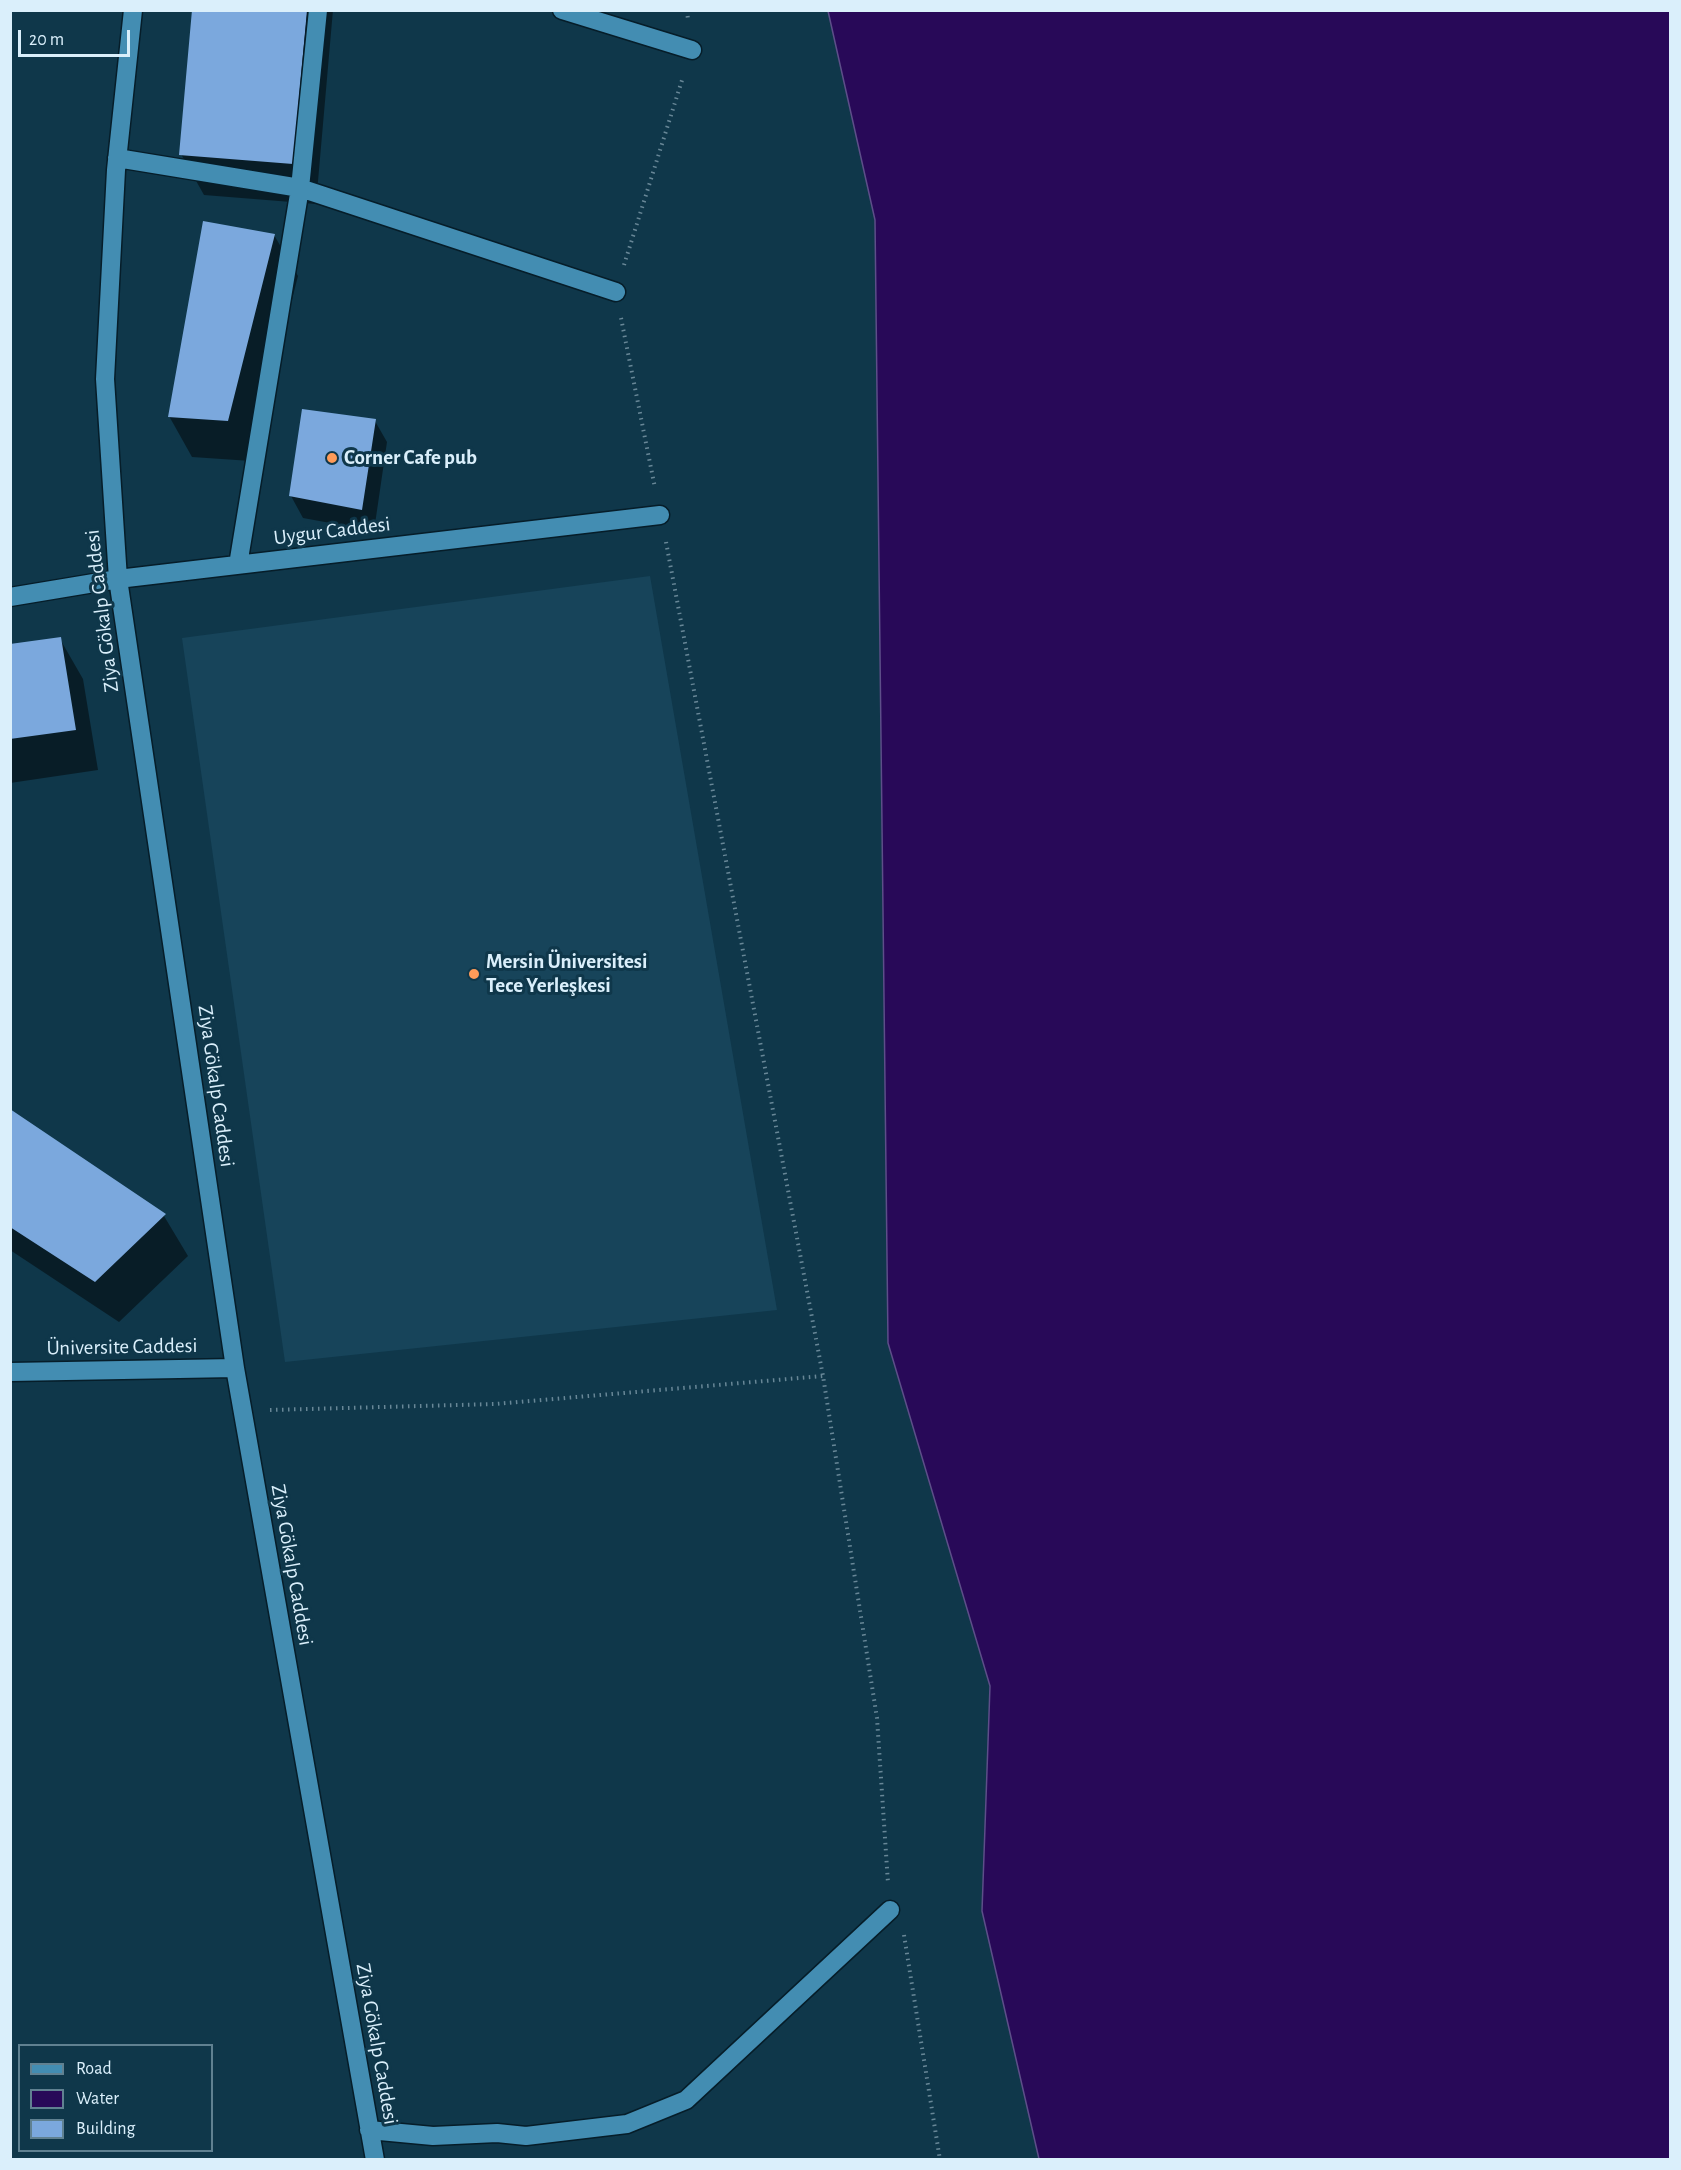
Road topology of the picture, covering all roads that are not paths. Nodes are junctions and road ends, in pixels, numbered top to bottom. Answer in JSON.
{"nodes":[{"id":1,"x":133,"y":10,"type":"edge"},
{"id":2,"x":318,"y":10,"type":"edge"},
{"id":3,"x":562,"y":10,"type":"edge"},
{"id":4,"x":692,"y":50,"type":"road end"},
{"id":5,"x":117,"y":158,"type":"junction"},
{"id":6,"x":300,"y":188,"type":"junction"},
{"id":7,"x":616,"y":292,"type":"road end"},
{"id":8,"x":660,"y":515,"type":"road end"},
{"id":9,"x":238,"y":564,"type":"junction"},
{"id":10,"x":118,"y":579,"type":"junction"},
{"id":11,"x":10,"y":597,"type":"edge"},
{"id":12,"x":235,"y":1368,"type":"junction"},
{"id":13,"x":10,"y":1372,"type":"edge"},
{"id":14,"x":890,"y":1910,"type":"road end"},
{"id":15,"x":369,"y":2130,"type":"junction"},
{"id":16,"x":375,"y":2160,"type":"edge"}],
"edges":[{"from":1,"to":5,"type":"street","name":"Ziya Gökalp Caddesi"},
{"from":2,"to":6,"type":"street"},
{"from":3,"to":4,"type":"street"},
{"from":5,"to":6,"type":"street"},
{"from":5,"to":10,"type":"street","name":"Ziya Gökalp Caddesi"},
{"from":6,"to":7,"type":"street"},
{"from":6,"to":9,"type":"street"},
{"from":8,"to":9,"type":"street","name":"Uygur Caddesi"},
{"from":9,"to":10,"type":"street","name":"Uygur Caddesi"},
{"from":10,"to":11,"type":"street","name":"Uygur Caddesi"},
{"from":10,"to":12,"type":"street","name":"Ziya Gökalp Caddesi"},
{"from":12,"to":13,"type":"street","name":"Üniversite Caddesi"},
{"from":12,"to":15,"type":"street","name":"Ziya Gökalp Caddesi"},
{"from":14,"to":15,"type":"street"},
{"from":15,"to":16,"type":"street","name":"Ziya Gökalp Caddesi"}]}
